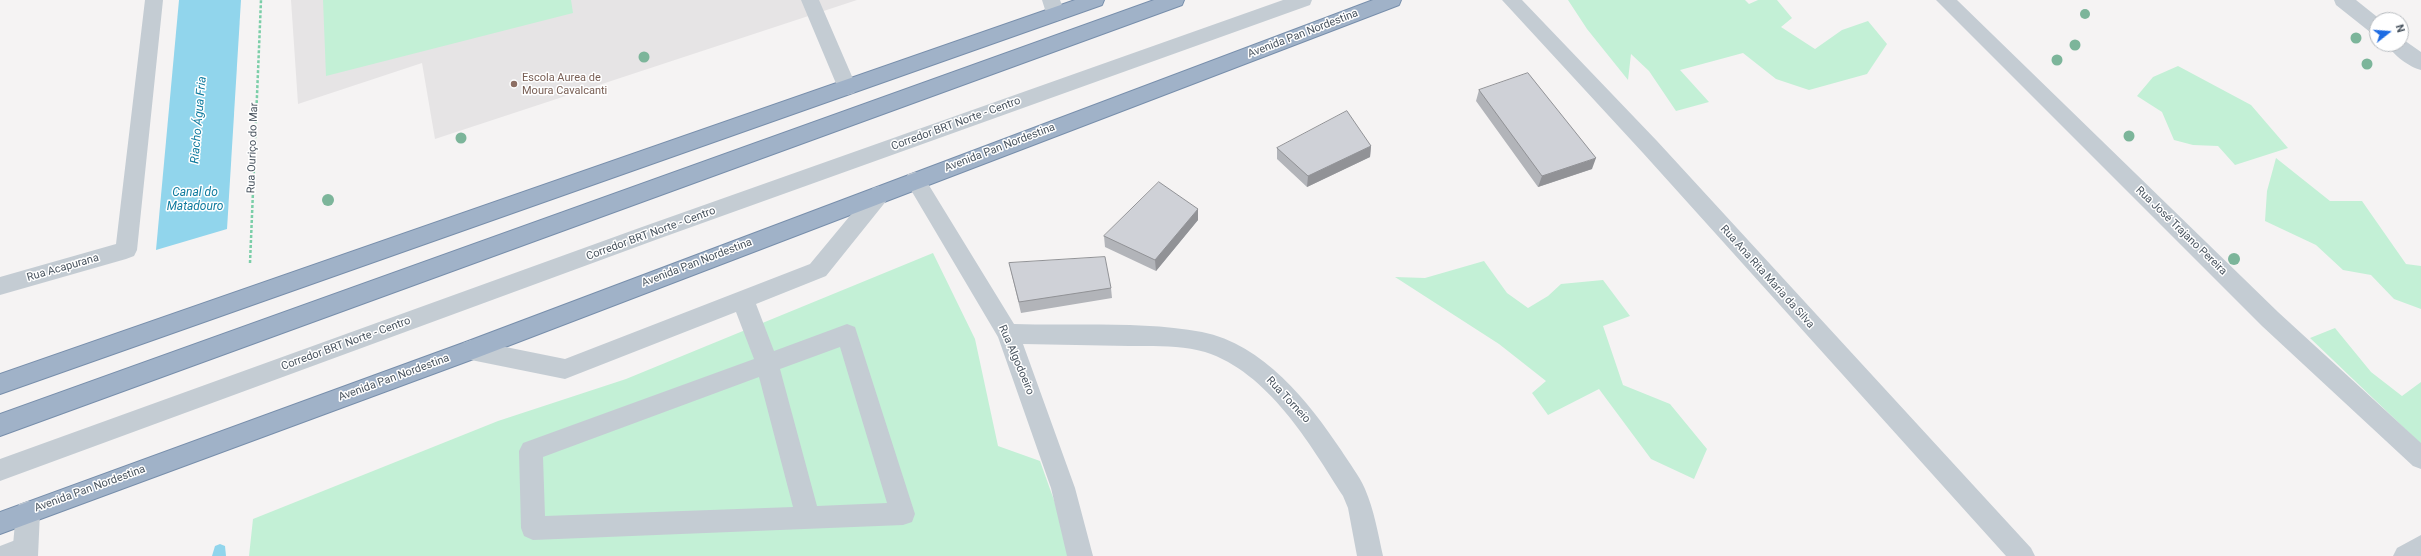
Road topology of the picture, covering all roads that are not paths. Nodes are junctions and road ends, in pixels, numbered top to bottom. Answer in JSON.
{"nodes":[{"id":1,"x":154,"y":0,"type":"edge"},
{"id":2,"x":810,"y":0,"type":"edge"},
{"id":3,"x":1095,"y":0,"type":"edge"},
{"id":4,"x":1176,"y":0,"type":"edge"},
{"id":5,"x":1302,"y":0,"type":"edge"},
{"id":6,"x":1392,"y":0,"type":"edge"},
{"id":7,"x":1511,"y":0,"type":"edge"},
{"id":8,"x":1945,"y":0,"type":"edge"},
{"id":9,"x":2343,"y":0,"type":"edge"},
{"id":10,"x":1053,"y":7,"type":"edge"},
{"id":11,"x":2369,"y":21,"type":"edge"},
{"id":12,"x":2407,"y":52,"type":"edge"},
{"id":13,"x":2421,"y":63,"type":"edge"},
{"id":14,"x":847,"y":88,"type":"junction"},
{"id":15,"x":915,"y":180,"type":"junction"},
{"id":16,"x":880,"y":194,"type":"junction"},
{"id":17,"x":0,"y":286,"type":"edge"},
{"id":18,"x":743,"y":300,"type":"junction"},
{"id":19,"x":1008,"y":334,"type":"junction"},
{"id":20,"x":471,"y":350,"type":"junction"},
{"id":21,"x":767,"y":364,"type":"junction"},
{"id":22,"x":0,"y":384,"type":"edge"},
{"id":23,"x":0,"y":425,"type":"edge"},
{"id":24,"x":2421,"y":458,"type":"edge"},
{"id":25,"x":0,"y":470,"type":"edge"},
{"id":26,"x":28,"y":512,"type":"junction"},
{"id":27,"x":808,"y":518,"type":"junction"},
{"id":28,"x":0,"y":523,"type":"edge"},
{"id":29,"x":2421,"y":548,"type":"edge"},
{"id":30,"x":19,"y":553,"type":"edge"},
{"id":31,"x":1080,"y":556,"type":"edge"},
{"id":32,"x":1370,"y":556,"type":"edge"},
{"id":33,"x":2022,"y":556,"type":"edge"},
{"id":34,"x":2406,"y":556,"type":"edge"}],
"edges":[{"from":1,"to":17,"type":"street","name":"Rua Acapurana"},
{"from":2,"to":14,"type":"street"},
{"from":3,"to":10,"type":"highway"},
{"from":4,"to":23,"type":"highway"},
{"from":5,"to":25,"type":"street","name":"Corredor BRT Norte - Centro"},
{"from":6,"to":15,"type":"highway","name":"Avenida Pan Nordestina"},
{"from":7,"to":33,"type":"street","name":"Rua Ana Rita Maria da Silva"},
{"from":8,"to":24,"type":"street","name":"Rua José Trajano Pereira"},
{"from":9,"to":11,"type":"street"},
{"from":10,"to":14,"type":"highway"},
{"from":12,"to":13,"type":"street"},
{"from":14,"to":22,"type":"highway"},
{"from":15,"to":16,"type":"highway","name":"Avenida Pan Nordestina"},
{"from":15,"to":19,"type":"street","name":"Rua Algodoeiro"},
{"from":16,"to":18,"type":"street"},
{"from":16,"to":20,"type":"highway","name":"Avenida Pan Nordestina"},
{"from":18,"to":20,"type":"street"},
{"from":18,"to":21,"type":"street"},
{"from":19,"to":31,"type":"street","name":"Rua Algodoeiro"},
{"from":19,"to":32,"type":"street","name":"Rua Torneio"},
{"from":20,"to":26,"type":"highway","name":"Avenida Pan Nordestina"},
{"from":21,"to":27,"type":"street"},
{"from":21,"to":27,"type":"street"},
{"from":21,"to":27,"type":"street"},
{"from":26,"to":28,"type":"highway","name":"Avenida Pan Nordestina"},
{"from":26,"to":30,"type":"street"},
{"from":29,"to":34,"type":"street"}]}
